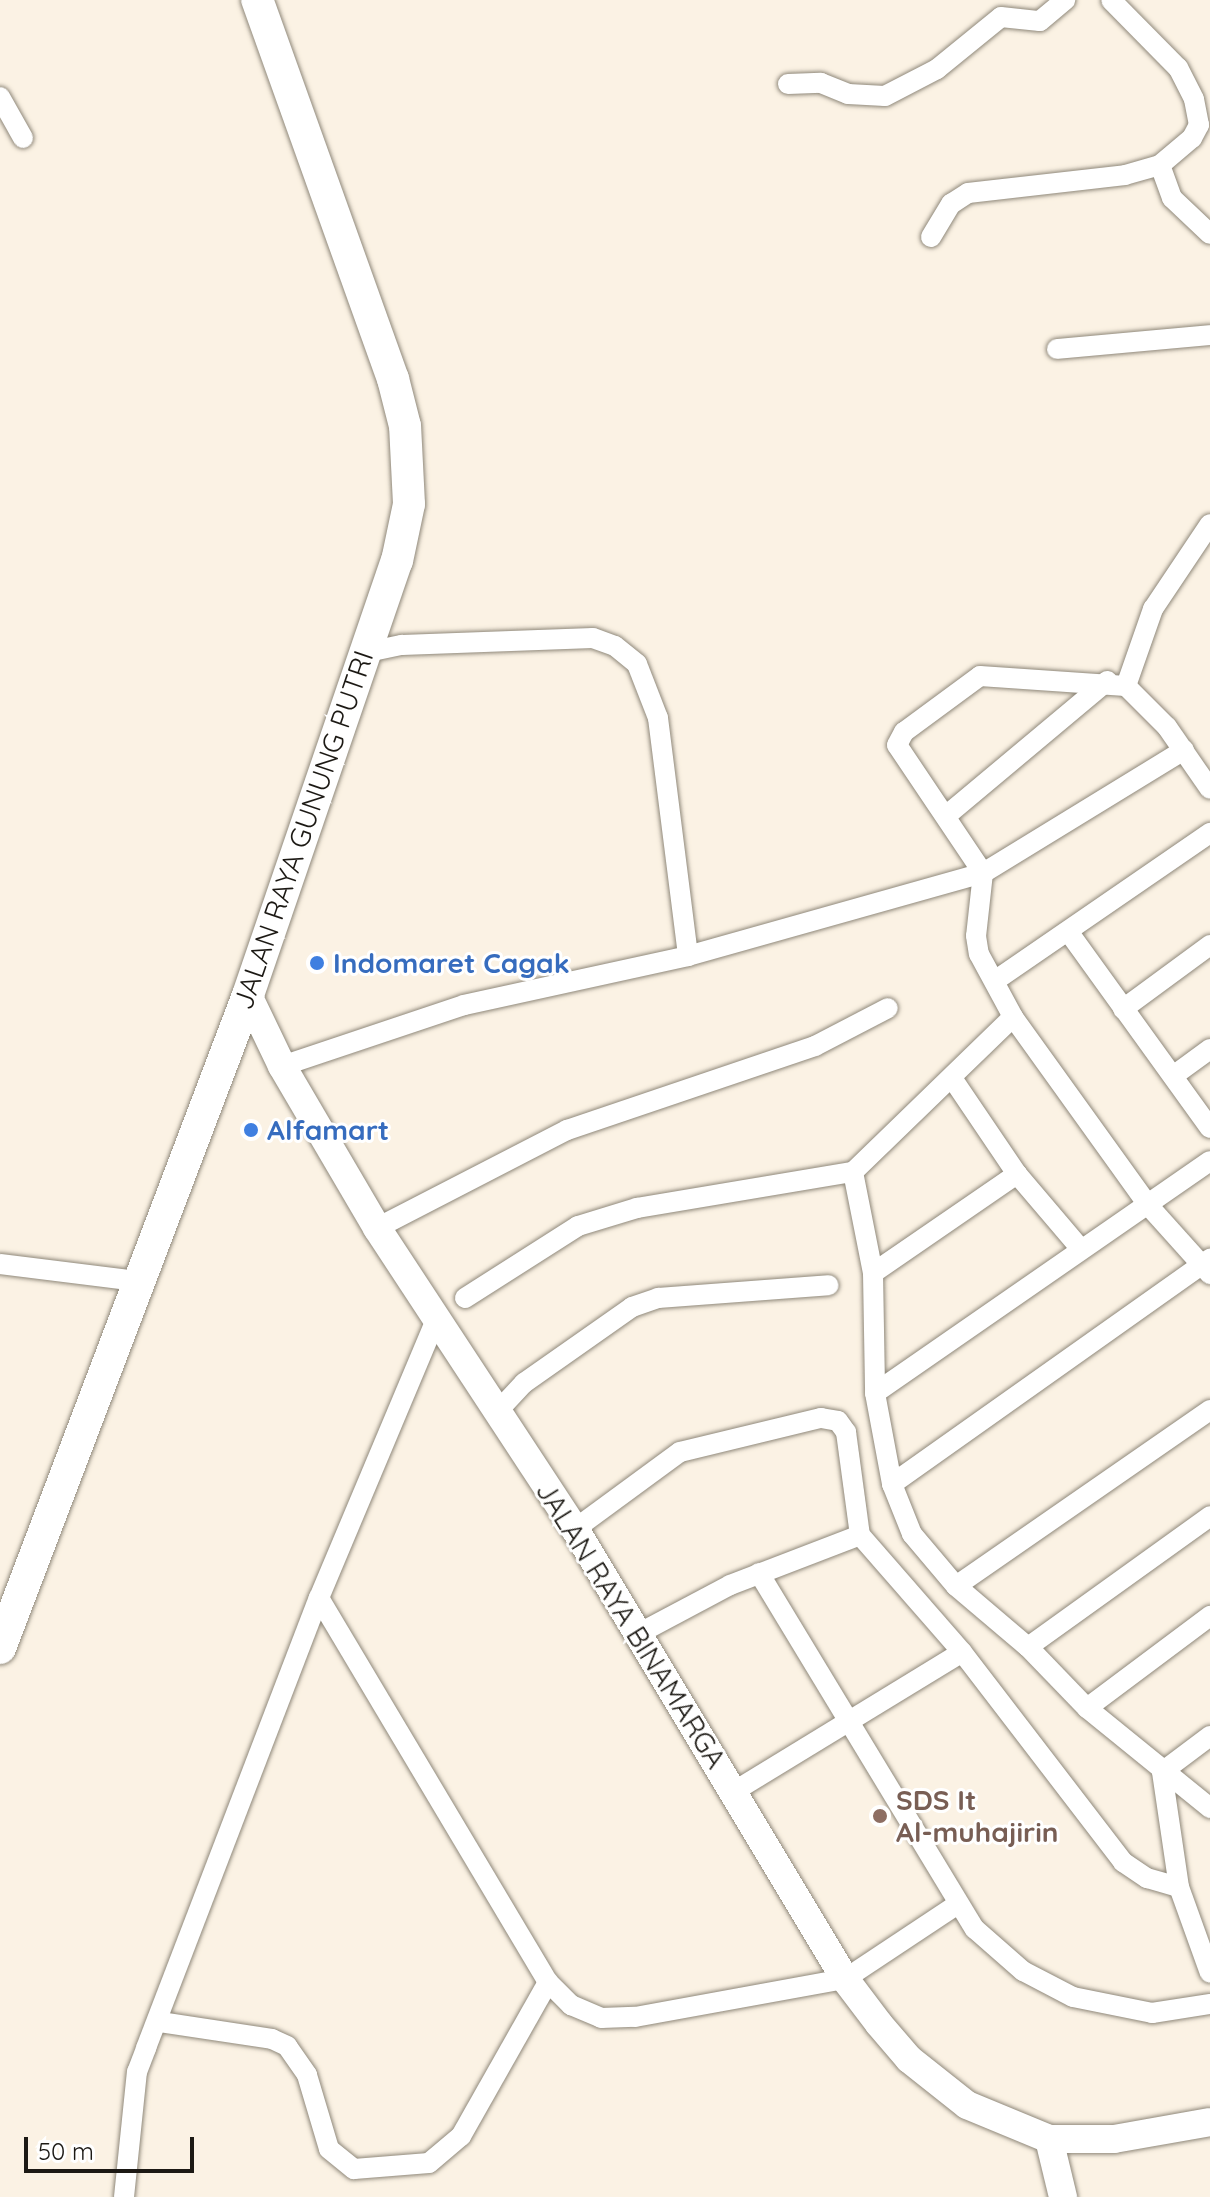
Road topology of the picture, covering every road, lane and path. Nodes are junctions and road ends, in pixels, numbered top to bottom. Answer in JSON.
{"nodes":[{"id":1,"x":257,"y":0,"type":"edge"},
{"id":2,"x":1065,"y":0,"type":"edge"},
{"id":3,"x":1111,"y":0,"type":"edge"},
{"id":4,"x":788,"y":84,"type":"dead end"},
{"id":5,"x":0,"y":97,"type":"edge"},
{"id":6,"x":23,"y":138,"type":"dead end"},
{"id":7,"x":1160,"y":165,"type":"junction"},
{"id":8,"x":1210,"y":234,"type":"edge"},
{"id":9,"x":931,"y":237,"type":"dead end"},
{"id":10,"x":1210,"y":335,"type":"edge"},
{"id":11,"x":1057,"y":349,"type":"dead end"},
{"id":12,"x":1210,"y":524,"type":"edge"},
{"id":13,"x":363,"y":653,"type":"junction"},
{"id":14,"x":1117,"y":684,"type":"junction"},
{"id":15,"x":1184,"y":750,"type":"junction"},
{"id":16,"x":1210,"y":789,"type":"edge"},
{"id":17,"x":947,"y":815,"type":"junction"},
{"id":18,"x":1210,"y":833,"type":"edge"},
{"id":19,"x":983,"y":873,"type":"junction"},
{"id":20,"x":1070,"y":934,"type":"junction"},
{"id":21,"x":1210,"y":945,"type":"edge"},
{"id":22,"x":688,"y":956,"type":"junction"},
{"id":23,"x":996,"y":980,"type":"junction"},
{"id":24,"x":248,"y":995,"type":"junction"},
{"id":25,"x":888,"y":1008,"type":"dead end"},
{"id":26,"x":1123,"y":1009,"type":"junction"},
{"id":27,"x":1013,"y":1017,"type":"junction"},
{"id":28,"x":1210,"y":1049,"type":"edge"},
{"id":29,"x":282,"y":1066,"type":"junction"},
{"id":30,"x":1173,"y":1076,"type":"junction"},
{"id":31,"x":952,"y":1078,"type":"junction"},
{"id":32,"x":1210,"y":1128,"type":"edge"},
{"id":33,"x":1210,"y":1161,"type":"edge"},
{"id":34,"x":853,"y":1172,"type":"junction"},
{"id":35,"x":1017,"y":1174,"type":"junction"},
{"id":36,"x":1148,"y":1205,"type":"junction"},
{"id":37,"x":377,"y":1228,"type":"junction"},
{"id":38,"x":1080,"y":1248,"type":"junction"},
{"id":39,"x":0,"y":1264,"type":"edge"},
{"id":40,"x":1208,"y":1266,"type":"edge"},
{"id":41,"x":873,"y":1273,"type":"junction"},
{"id":42,"x":137,"y":1281,"type":"junction"},
{"id":43,"x":829,"y":1285,"type":"dead end"},
{"id":44,"x":465,"y":1298,"type":"dead end"},
{"id":45,"x":436,"y":1319,"type":"junction"},
{"id":46,"x":875,"y":1393,"type":"junction"},
{"id":47,"x":1210,"y":1410,"type":"edge"},
{"id":48,"x":496,"y":1413,"type":"junction"},
{"id":49,"x":892,"y":1484,"type":"junction"},
{"id":50,"x":1210,"y":1516,"type":"edge"},
{"id":51,"x":575,"y":1529,"type":"junction"},
{"id":52,"x":860,"y":1535,"type":"junction"},
{"id":53,"x":759,"y":1573,"type":"junction"},
{"id":54,"x":956,"y":1586,"type":"junction"},
{"id":55,"x":319,"y":1598,"type":"junction"},
{"id":56,"x":1210,"y":1616,"type":"edge"},
{"id":57,"x":638,"y":1634,"type":"junction"},
{"id":58,"x":1028,"y":1647,"type":"junction"},
{"id":59,"x":0,"y":1648,"type":"edge"},
{"id":60,"x":962,"y":1652,"type":"junction"},
{"id":61,"x":1087,"y":1708,"type":"junction"},
{"id":62,"x":847,"y":1724,"type":"junction"},
{"id":63,"x":1210,"y":1736,"type":"edge"},
{"id":64,"x":1162,"y":1772,"type":"junction"},
{"id":65,"x":733,"y":1792,"type":"junction"},
{"id":66,"x":1210,"y":1808,"type":"edge"},
{"id":67,"x":1179,"y":1887,"type":"junction"},
{"id":68,"x":958,"y":1904,"type":"junction"},
{"id":69,"x":1210,"y":1973,"type":"edge"},
{"id":70,"x":845,"y":1979,"type":"junction"},
{"id":71,"x":548,"y":1982,"type":"junction"},
{"id":72,"x":1210,"y":2004,"type":"edge"},
{"id":73,"x":160,"y":2022,"type":"junction"},
{"id":74,"x":1210,"y":2122,"type":"edge"},
{"id":75,"x":1049,"y":2139,"type":"junction"},
{"id":76,"x":124,"y":2197,"type":"edge"},
{"id":77,"x":1063,"y":2197,"type":"edge"}],
"edges":[{"from":1,"to":13,"type":"main road","name":"JALAN RAYA GUNUNG PUTRI"},
{"from":2,"to":4,"type":"street"},
{"from":3,"to":7,"type":"street"},
{"from":5,"to":6,"type":"street"},
{"from":7,"to":8,"type":"street"},
{"from":7,"to":9,"type":"street"},
{"from":10,"to":11,"type":"street"},
{"from":12,"to":14,"type":"street"},
{"from":13,"to":22,"type":"street"},
{"from":13,"to":24,"type":"main road","name":"JALAN RAYA GUNUNG PUTRI"},
{"from":14,"to":15,"type":"street"},
{"from":14,"to":17,"type":"street"},
{"from":14,"to":17,"type":"street"},
{"from":15,"to":16,"type":"street"},
{"from":15,"to":19,"type":"street"},
{"from":17,"to":19,"type":"street"},
{"from":18,"to":20,"type":"street"},
{"from":19,"to":22,"type":"street"},
{"from":19,"to":23,"type":"street"},
{"from":20,"to":23,"type":"street"},
{"from":20,"to":26,"type":"street"},
{"from":21,"to":26,"type":"street"},
{"from":22,"to":29,"type":"street"},
{"from":23,"to":27,"type":"street"},
{"from":24,"to":29,"type":"street","name":"JALAN RAYA BINAMARGA"},
{"from":24,"to":42,"type":"main road","name":"JALAN RAYA GUNUNG PUTRI"},
{"from":25,"to":37,"type":"street"},
{"from":26,"to":30,"type":"street"},
{"from":27,"to":31,"type":"street"},
{"from":27,"to":36,"type":"street"},
{"from":28,"to":30,"type":"street"},
{"from":29,"to":37,"type":"street","name":"JALAN RAYA BINAMARGA"},
{"from":30,"to":32,"type":"street"},
{"from":31,"to":34,"type":"street"},
{"from":31,"to":35,"type":"street"},
{"from":33,"to":36,"type":"street"},
{"from":34,"to":41,"type":"street"},
{"from":34,"to":44,"type":"street"},
{"from":35,"to":38,"type":"street"},
{"from":35,"to":41,"type":"street"},
{"from":36,"to":38,"type":"street"},
{"from":36,"to":40,"type":"street"},
{"from":37,"to":45,"type":"street","name":"JALAN RAYA BINAMARGA"},
{"from":38,"to":46,"type":"street"},
{"from":39,"to":42,"type":"street"},
{"from":40,"to":49,"type":"street"},
{"from":41,"to":46,"type":"street"},
{"from":42,"to":59,"type":"main road","name":"JALAN RAYA GUNUNG PUTRI"},
{"from":43,"to":48,"type":"street"},
{"from":45,"to":48,"type":"street","name":"JALAN RAYA BINAMARGA"},
{"from":45,"to":55,"type":"street"},
{"from":46,"to":49,"type":"street"},
{"from":47,"to":54,"type":"street"},
{"from":48,"to":51,"type":"street","name":"JALAN RAYA BINAMARGA"},
{"from":49,"to":54,"type":"street"},
{"from":50,"to":58,"type":"street"},
{"from":51,"to":52,"type":"street"},
{"from":51,"to":57,"type":"street","name":"JALAN RAYA BINAMARGA"},
{"from":52,"to":53,"type":"street"},
{"from":52,"to":60,"type":"street"},
{"from":53,"to":57,"type":"street"},
{"from":53,"to":62,"type":"street"},
{"from":54,"to":58,"type":"street"},
{"from":55,"to":71,"type":"street"},
{"from":55,"to":73,"type":"street"},
{"from":56,"to":61,"type":"street"},
{"from":57,"to":65,"type":"street","name":"JALAN RAYA BINAMARGA"},
{"from":58,"to":61,"type":"street"},
{"from":60,"to":62,"type":"street"},
{"from":60,"to":67,"type":"street"},
{"from":61,"to":64,"type":"street"},
{"from":62,"to":65,"type":"street"},
{"from":62,"to":68,"type":"street"},
{"from":63,"to":64,"type":"street"},
{"from":64,"to":66,"type":"street"},
{"from":64,"to":67,"type":"street"},
{"from":65,"to":70,"type":"street","name":"JALAN RAYA BINAMARGA"},
{"from":67,"to":69,"type":"street"},
{"from":68,"to":70,"type":"street"},
{"from":68,"to":72,"type":"street"},
{"from":70,"to":71,"type":"street"},
{"from":70,"to":75,"type":"street","name":"JALAN RAYA BINAMARGA"},
{"from":71,"to":73,"type":"street"},
{"from":73,"to":76,"type":"street"},
{"from":74,"to":75,"type":"street","name":"JALAN RAYA BINAMARGA"},
{"from":75,"to":77,"type":"street"}]}
